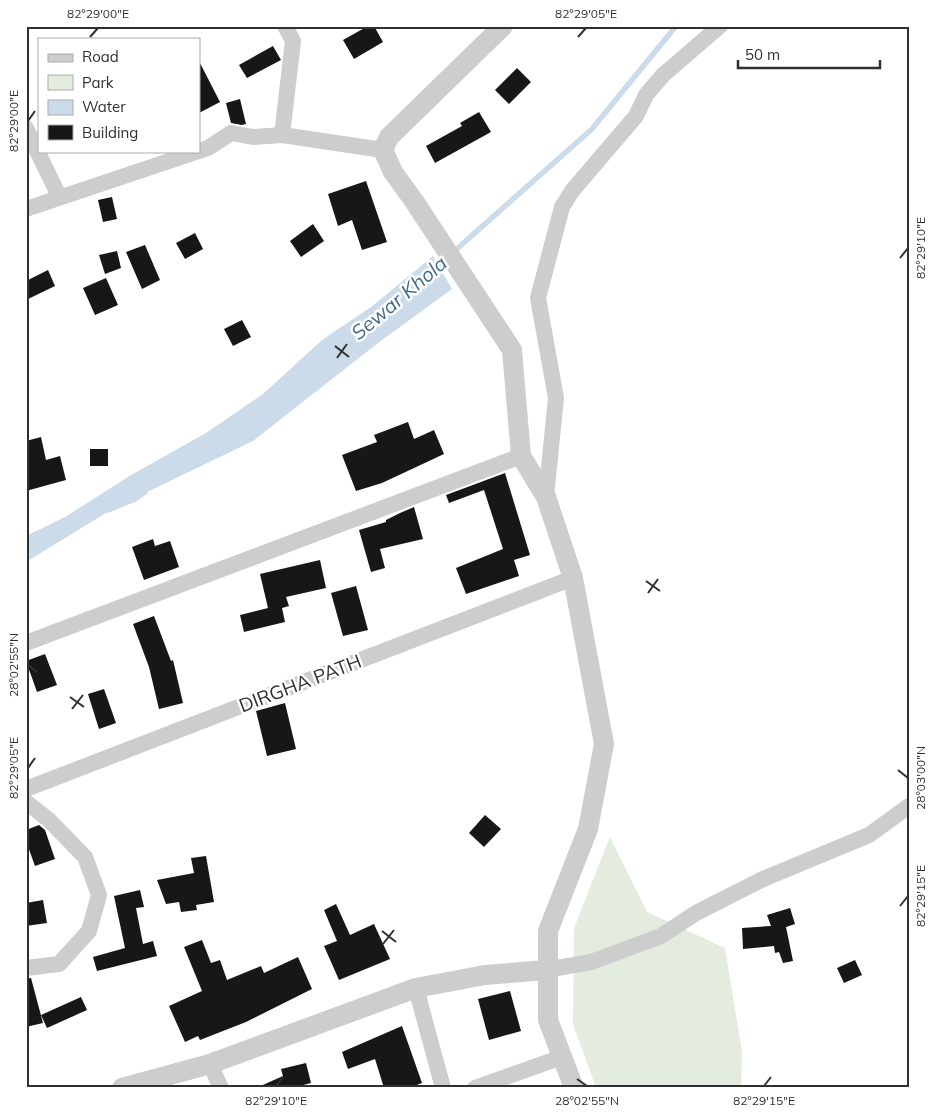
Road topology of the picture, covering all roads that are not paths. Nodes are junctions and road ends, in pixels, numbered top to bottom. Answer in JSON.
{"nodes":[{"id":1,"x":285,"y":26,"type":"edge"},
{"id":2,"x":503,"y":26,"type":"edge"},
{"id":3,"x":720,"y":26,"type":"edge"},
{"id":4,"x":26,"y":128,"type":"edge"},
{"id":5,"x":282,"y":136,"type":"junction"},
{"id":6,"x":383,"y":150,"type":"junction"},
{"id":7,"x":200,"y":151,"type":"edge"},
{"id":8,"x":196,"y":152,"type":"edge"},
{"id":9,"x":59,"y":196,"type":"junction"},
{"id":10,"x":26,"y":208,"type":"edge"},
{"id":11,"x":521,"y":456,"type":"junction"},
{"id":12,"x":546,"y":497,"type":"junction"},
{"id":13,"x":573,"y":578,"type":"junction"},
{"id":14,"x":26,"y":643,"type":"edge"},
{"id":15,"x":26,"y":789,"type":"edge"},
{"id":16,"x":26,"y":802,"type":"edge"},
{"id":17,"x":909,"y":806,"type":"edge"},
{"id":18,"x":26,"y":968,"type":"edge"},
{"id":19,"x":546,"y":970,"type":"junction"},
{"id":20,"x":416,"y":988,"type":"junction"},
{"id":21,"x":562,"y":1057,"type":"junction"},
{"id":22,"x":210,"y":1064,"type":"junction"},
{"id":23,"x":122,"y":1088,"type":"edge"},
{"id":24,"x":221,"y":1088,"type":"edge"},
{"id":25,"x":443,"y":1088,"type":"edge"},
{"id":26,"x":475,"y":1088,"type":"edge"},
{"id":27,"x":574,"y":1088,"type":"edge"}],
"edges":[{"from":1,"to":5,"type":"street"},
{"from":2,"to":6,"type":"street"},
{"from":3,"to":12,"type":"street"},
{"from":4,"to":9,"type":"street"},
{"from":5,"to":6,"type":"street"},
{"from":5,"to":7,"type":"street"},
{"from":6,"to":11,"type":"street"},
{"from":8,"to":9,"type":"street"},
{"from":9,"to":10,"type":"street"},
{"from":11,"to":12,"type":"street"},
{"from":11,"to":14,"type":"street"},
{"from":12,"to":13,"type":"street"},
{"from":13,"to":15,"type":"street","name":"DIRGHA PATH"},
{"from":13,"to":19,"type":"street"},
{"from":16,"to":18,"type":"street"},
{"from":17,"to":19,"type":"street"},
{"from":19,"to":20,"type":"street"},
{"from":19,"to":21,"type":"street"},
{"from":20,"to":22,"type":"street"},
{"from":20,"to":25,"type":"street"},
{"from":21,"to":26,"type":"street"},
{"from":21,"to":27,"type":"street"},
{"from":22,"to":23,"type":"street"},
{"from":22,"to":24,"type":"street"}]}
